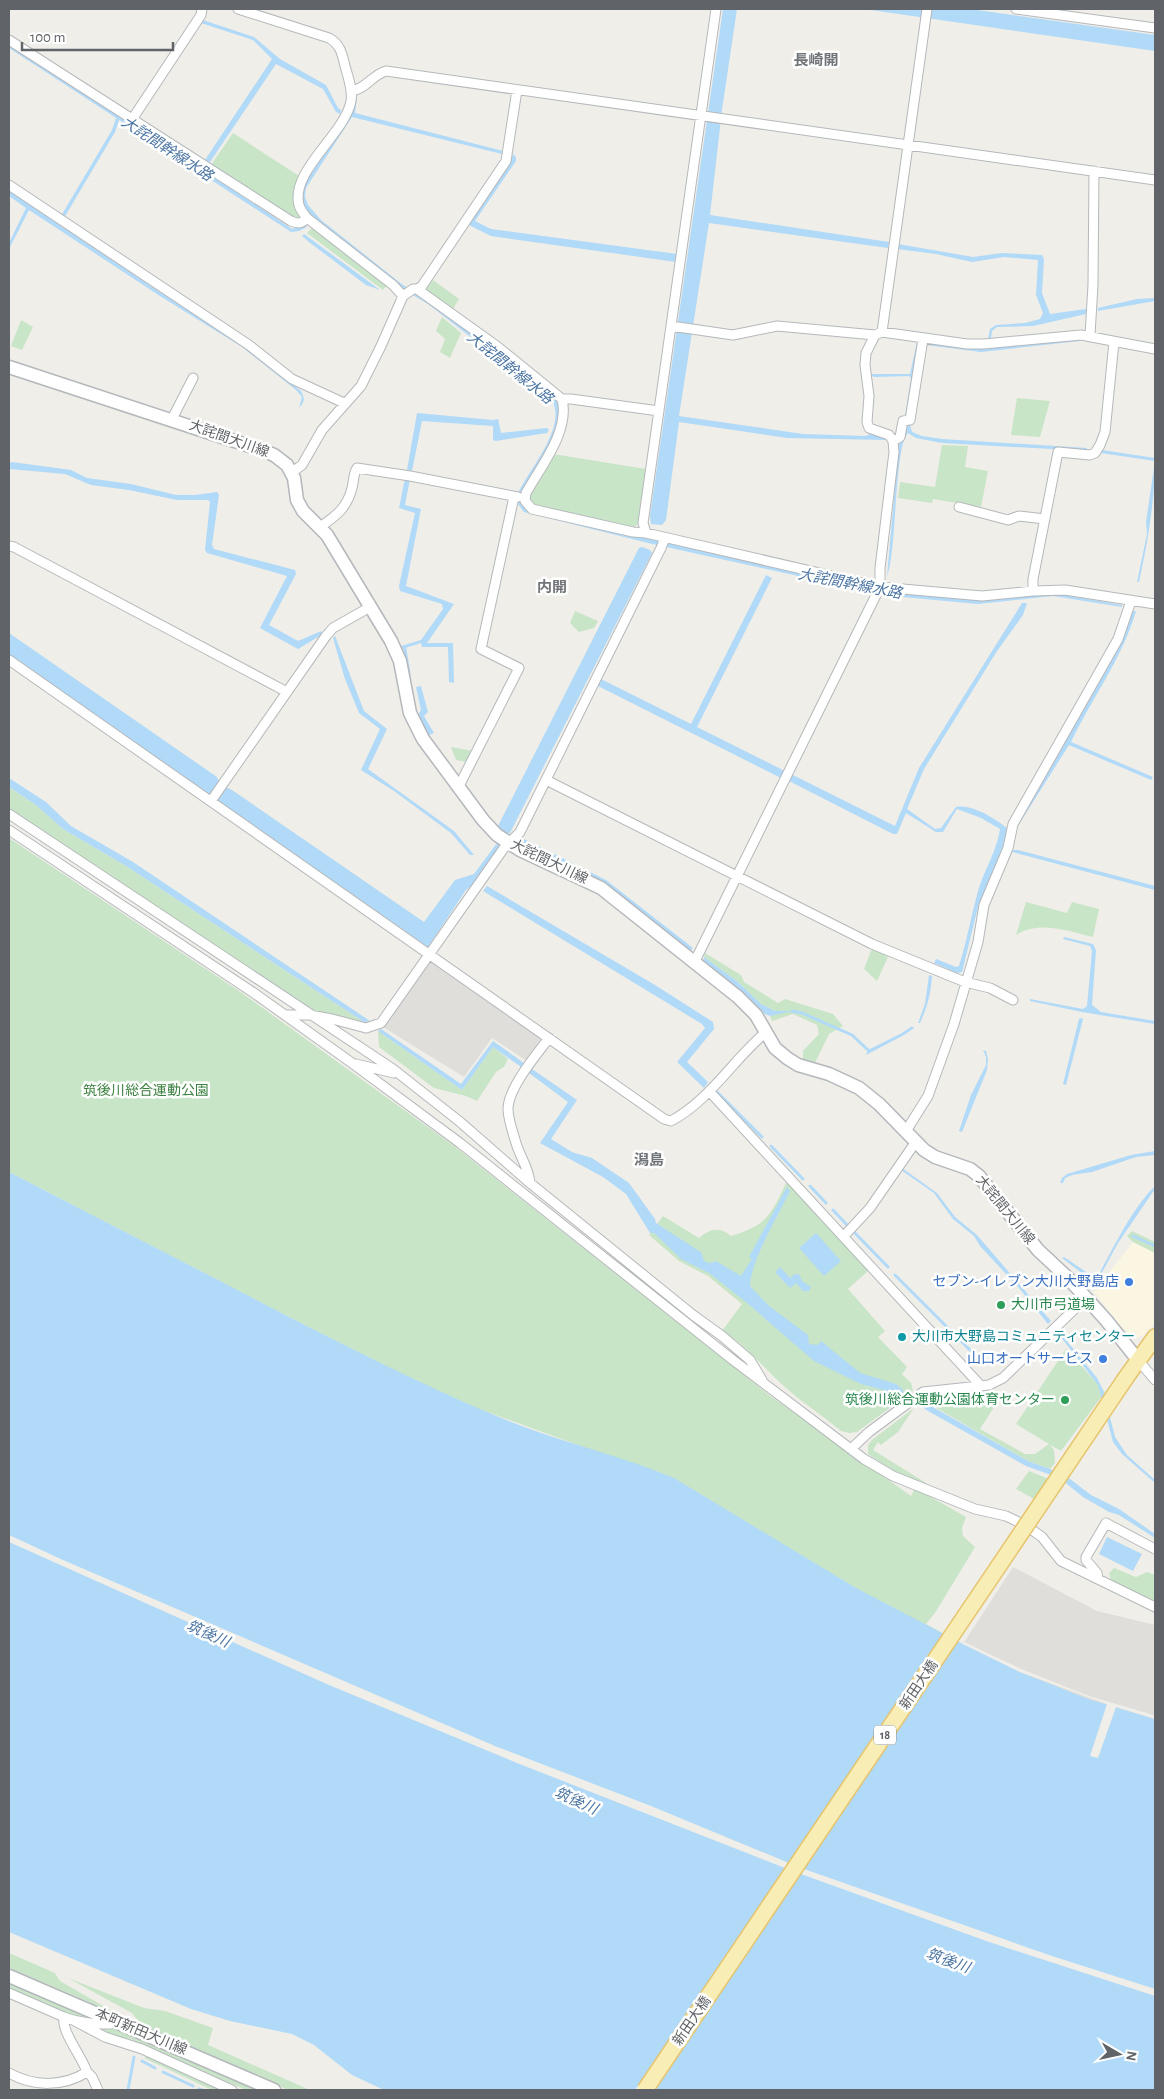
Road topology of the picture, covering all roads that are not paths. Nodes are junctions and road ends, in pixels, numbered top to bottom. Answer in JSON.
{"nodes":[{"id":1,"x":202,"y":9,"type":"edge"},
{"id":2,"x":238,"y":9,"type":"edge"},
{"id":3,"x":716,"y":9,"type":"edge"},
{"id":4,"x":927,"y":9,"type":"edge"},
{"id":5,"x":1016,"y":9,"type":"edge"},
{"id":6,"x":1155,"y":28,"type":"edge"},
{"id":7,"x":9,"y":40,"type":"edge"},
{"id":8,"x":517,"y":90,"type":"junction"},
{"id":9,"x":351,"y":92,"type":"junction"},
{"id":10,"x":702,"y":116,"type":"junction"},
{"id":11,"x":133,"y":118,"type":"junction"},
{"id":12,"x":908,"y":145,"type":"junction"},
{"id":13,"x":1094,"y":171,"type":"junction"},
{"id":14,"x":1155,"y":180,"type":"edge"},
{"id":15,"x":9,"y":185,"type":"edge"},
{"id":16,"x":307,"y":218,"type":"junction"},
{"id":17,"x":410,"y":292,"type":"junction"},
{"id":18,"x":670,"y":326,"type":"junction"},
{"id":19,"x":878,"y":333,"type":"junction"},
{"id":20,"x":1090,"y":336,"type":"junction"},
{"id":21,"x":923,"y":339,"type":"junction"},
{"id":22,"x":1114,"y":342,"type":"junction"},
{"id":23,"x":1155,"y":349,"type":"edge"},
{"id":24,"x":9,"y":367,"type":"edge"},
{"id":25,"x":193,"y":378,"type":"dead end"},
{"id":26,"x":562,"y":399,"type":"junction"},
{"id":27,"x":344,"y":403,"type":"junction"},
{"id":28,"x":659,"y":411,"type":"junction"},
{"id":29,"x":172,"y":419,"type":"junction"},
{"id":30,"x":893,"y":441,"type":"junction"},
{"id":31,"x":291,"y":473,"type":"junction"},
{"id":32,"x":519,"y":497,"type":"junction"},
{"id":33,"x":959,"y":507,"type":"dead end"},
{"id":34,"x":1045,"y":519,"type":"junction"},
{"id":35,"x":320,"y":527,"type":"junction"},
{"id":36,"x":646,"y":533,"type":"junction"},
{"id":37,"x":665,"y":538,"type":"junction"},
{"id":38,"x":9,"y":546,"type":"edge"},
{"id":39,"x":878,"y":590,"type":"junction"},
{"id":40,"x":1033,"y":591,"type":"junction"},
{"id":41,"x":1131,"y":601,"type":"junction"},
{"id":42,"x":1155,"y":604,"type":"edge"},
{"id":43,"x":370,"y":607,"type":"junction"},
{"id":44,"x":9,"y":660,"type":"edge"},
{"id":45,"x":287,"y":692,"type":"junction"},
{"id":46,"x":546,"y":780,"type":"junction"},
{"id":47,"x":458,"y":788,"type":"junction"},
{"id":48,"x":211,"y":801,"type":"junction"},
{"id":49,"x":9,"y":814,"type":"edge"},
{"id":50,"x":9,"y":830,"type":"edge"},
{"id":51,"x":509,"y":843,"type":"junction"},
{"id":52,"x":737,"y":876,"type":"junction"},
{"id":53,"x":430,"y":955,"type":"junction"},
{"id":54,"x":694,"y":963,"type":"junction"},
{"id":55,"x":965,"y":982,"type":"junction"},
{"id":56,"x":1013,"y":1000,"type":"dead end"},
{"id":57,"x":284,"y":1014,"type":"junction"},
{"id":58,"x":310,"y":1015,"type":"junction"},
{"id":59,"x":765,"y":1032,"type":"junction"},
{"id":60,"x":549,"y":1038,"type":"junction"},
{"id":61,"x":352,"y":1063,"type":"junction"},
{"id":62,"x":399,"y":1074,"type":"junction"},
{"id":63,"x":709,"y":1091,"type":"junction"},
{"id":64,"x":906,"y":1131,"type":"junction"},
{"id":65,"x":915,"y":1142,"type":"junction"},
{"id":66,"x":530,"y":1183,"type":"junction"},
{"id":67,"x":844,"y":1236,"type":"junction"},
{"id":68,"x":1086,"y":1298,"type":"junction"},
{"id":69,"x":1155,"y":1337,"type":"edge"},
{"id":70,"x":1138,"y":1360,"type":"junction"},
{"id":71,"x":1155,"y":1380,"type":"edge"},
{"id":72,"x":763,"y":1383,"type":"junction"},
{"id":73,"x":981,"y":1386,"type":"junction"},
{"id":74,"x":851,"y":1449,"type":"junction"},
{"id":75,"x":1155,"y":1549,"type":"edge"},
{"id":76,"x":1098,"y":1578,"type":"junction"},
{"id":77,"x":1155,"y":1607,"type":"edge"},
{"id":78,"x":9,"y":1976,"type":"edge"},
{"id":79,"x":9,"y":1993,"type":"edge"},
{"id":80,"x":64,"y":2017,"type":"junction"},
{"id":81,"x":74,"y":2020,"type":"junction"},
{"id":82,"x":119,"y":2023,"type":"junction"},
{"id":83,"x":87,"y":2072,"type":"junction"},
{"id":84,"x":9,"y":2073,"type":"edge"},
{"id":85,"x":98,"y":2090,"type":"edge"},
{"id":86,"x":232,"y":2090,"type":"edge"},
{"id":87,"x":274,"y":2090,"type":"edge"},
{"id":88,"x":644,"y":2090,"type":"edge"}],
"edges":[{"from":1,"to":11,"type":"street"},
{"from":2,"to":9,"type":"street"},
{"from":3,"to":10,"type":"street"},
{"from":4,"to":12,"type":"street"},
{"from":5,"to":6,"type":"street"},
{"from":7,"to":11,"type":"street"},
{"from":8,"to":9,"type":"street"},
{"from":8,"to":10,"type":"street"},
{"from":8,"to":17,"type":"street"},
{"from":9,"to":16,"type":"street"},
{"from":10,"to":12,"type":"street"},
{"from":10,"to":18,"type":"street"},
{"from":11,"to":16,"type":"street"},
{"from":12,"to":13,"type":"street"},
{"from":12,"to":19,"type":"street"},
{"from":13,"to":14,"type":"street"},
{"from":13,"to":20,"type":"street"},
{"from":15,"to":27,"type":"street"},
{"from":16,"to":17,"type":"street"},
{"from":17,"to":26,"type":"street"},
{"from":17,"to":27,"type":"street"},
{"from":18,"to":19,"type":"street"},
{"from":18,"to":28,"type":"street"},
{"from":19,"to":21,"type":"street"},
{"from":19,"to":30,"type":"street"},
{"from":20,"to":21,"type":"street"},
{"from":20,"to":22,"type":"street"},
{"from":21,"to":30,"type":"street"},
{"from":22,"to":23,"type":"street"},
{"from":22,"to":34,"type":"street"},
{"from":24,"to":29,"type":"main road","name":"大詫間大川線"},
{"from":25,"to":29,"type":"street"},
{"from":26,"to":28,"type":"street"},
{"from":26,"to":32,"type":"street"},
{"from":27,"to":31,"type":"street"},
{"from":28,"to":36,"type":"street"},
{"from":29,"to":31,"type":"main road","name":"大詫間大川線"},
{"from":30,"to":39,"type":"street"},
{"from":31,"to":35,"type":"main road","name":"大詫間大川線"},
{"from":32,"to":35,"type":"street"},
{"from":32,"to":36,"type":"street"},
{"from":32,"to":47,"type":"street"},
{"from":33,"to":34,"type":"street"},
{"from":34,"to":40,"type":"street"},
{"from":35,"to":43,"type":"main road","name":"大詫間大川線"},
{"from":36,"to":37,"type":"street"},
{"from":37,"to":39,"type":"street"},
{"from":37,"to":46,"type":"street"},
{"from":38,"to":45,"type":"street"},
{"from":39,"to":40,"type":"street"},
{"from":39,"to":52,"type":"street"},
{"from":40,"to":41,"type":"street"},
{"from":41,"to":42,"type":"street"},
{"from":41,"to":55,"type":"street"},
{"from":43,"to":45,"type":"street"},
{"from":43,"to":47,"type":"main road","name":"大詫間大川線"},
{"from":44,"to":48,"type":"street"},
{"from":45,"to":48,"type":"street"},
{"from":46,"to":51,"type":"street"},
{"from":46,"to":52,"type":"street"},
{"from":47,"to":51,"type":"main road","name":"大詫間大川線"},
{"from":48,"to":53,"type":"street"},
{"from":49,"to":58,"type":"street"},
{"from":50,"to":57,"type":"street"},
{"from":51,"to":53,"type":"street"},
{"from":51,"to":54,"type":"main road","name":"大詫間大川線"},
{"from":52,"to":54,"type":"street"},
{"from":52,"to":55,"type":"street"},
{"from":53,"to":58,"type":"street"},
{"from":53,"to":60,"type":"street"},
{"from":54,"to":59,"type":"main road","name":"大詫間大川線"},
{"from":55,"to":56,"type":"street"},
{"from":55,"to":64,"type":"street"},
{"from":57,"to":58,"type":"street"},
{"from":57,"to":61,"type":"street"},
{"from":58,"to":62,"type":"street"},
{"from":59,"to":63,"type":"street"},
{"from":59,"to":64,"type":"main road","name":"大詫間大川線"},
{"from":60,"to":63,"type":"street"},
{"from":60,"to":66,"type":"street"},
{"from":61,"to":62,"type":"street"},
{"from":61,"to":72,"type":"street"},
{"from":62,"to":66,"type":"street"},
{"from":63,"to":67,"type":"street"},
{"from":64,"to":65,"type":"main road","name":"大詫間大川線"},
{"from":65,"to":67,"type":"street"},
{"from":65,"to":68,"type":"main road","name":"大詫間大川線"},
{"from":66,"to":72,"type":"street"},
{"from":67,"to":73,"type":"street"},
{"from":68,"to":70,"type":"main road","name":"大詫間大川線"},
{"from":68,"to":73,"type":"street"},
{"from":69,"to":70,"type":"main road","number":"18"},
{"from":70,"to":71,"type":"street"},
{"from":70,"to":88,"type":"main road","name":"新田大橋","number":"18","bridge":true},
{"from":72,"to":74,"type":"street"},
{"from":73,"to":74,"type":"street"},
{"from":74,"to":76,"type":"street"},
{"from":75,"to":76,"type":"street"},
{"from":76,"to":77,"type":"street"},
{"from":78,"to":82,"type":"main road","name":"本町新田大川線"},
{"from":79,"to":80,"type":"street"},
{"from":80,"to":81,"type":"street"},
{"from":80,"to":83,"type":"street"},
{"from":81,"to":82,"type":"street"},
{"from":81,"to":86,"type":"street"},
{"from":82,"to":87,"type":"main road","name":"本町新田大川線"},
{"from":83,"to":84,"type":"street"},
{"from":83,"to":85,"type":"street"}]}
